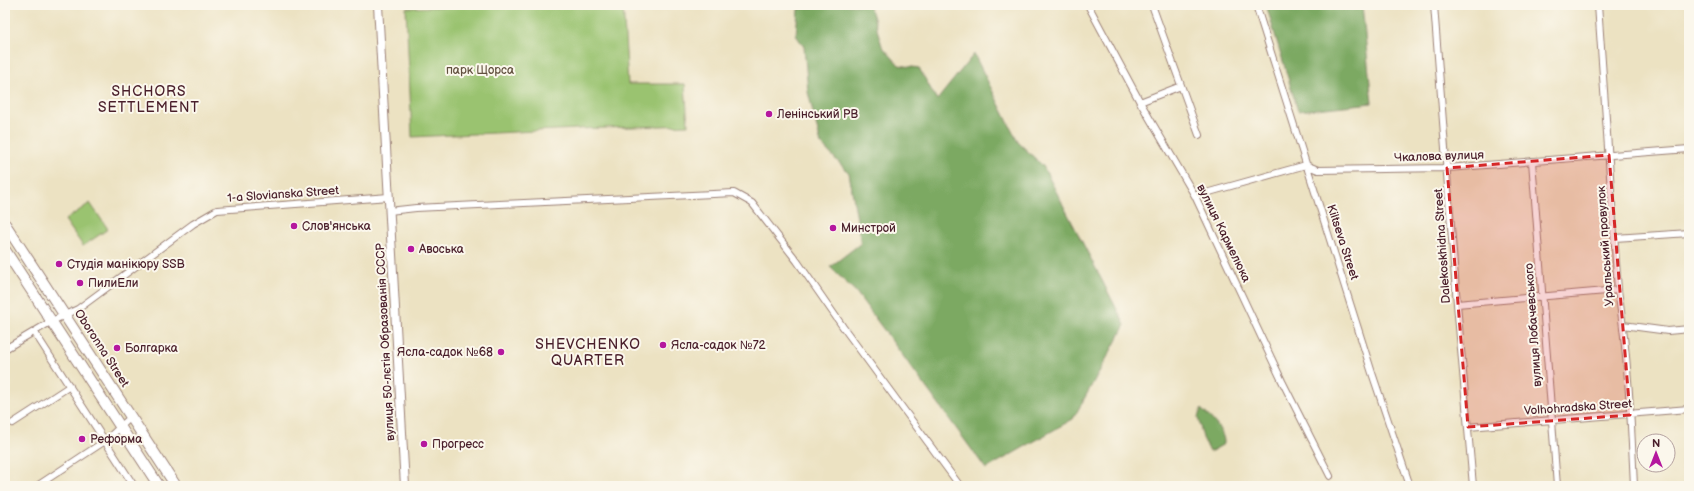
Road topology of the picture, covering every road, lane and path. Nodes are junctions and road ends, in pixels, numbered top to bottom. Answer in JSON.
{"nodes":[{"id":1,"x":378,"y":5,"type":"edge"},
{"id":2,"x":1088,"y":5,"type":"edge"},
{"id":3,"x":1152,"y":5,"type":"edge"},
{"id":4,"x":1256,"y":5,"type":"edge"},
{"id":5,"x":1434,"y":5,"type":"edge"},
{"id":6,"x":1598,"y":5,"type":"edge"},
{"id":7,"x":1181,"y":86,"type":"junction"},
{"id":8,"x":1140,"y":102,"type":"junction"},
{"id":9,"x":1199,"y":135,"type":"dead end"},
{"id":10,"x":1689,"y":149,"type":"edge"},
{"id":11,"x":1609,"y":155,"type":"junction"},
{"id":12,"x":1532,"y":161,"type":"junction"},
{"id":13,"x":1306,"y":165,"type":"junction"},
{"id":14,"x":1447,"y":168,"type":"junction"},
{"id":15,"x":1195,"y":196,"type":"junction"},
{"id":16,"x":389,"y":197,"type":"junction"},
{"id":17,"x":389,"y":211,"type":"junction"},
{"id":18,"x":5,"y":224,"type":"edge"},
{"id":19,"x":1689,"y":233,"type":"edge"},
{"id":20,"x":1616,"y":238,"type":"junction"},
{"id":21,"x":5,"y":250,"type":"edge"},
{"id":22,"x":1618,"y":290,"type":"junction"},
{"id":23,"x":1542,"y":296,"type":"junction"},
{"id":24,"x":1457,"y":304,"type":"junction"},
{"id":25,"x":65,"y":315,"type":"junction"},
{"id":26,"x":52,"y":321,"type":"junction"},
{"id":27,"x":1623,"y":325,"type":"junction"},
{"id":28,"x":1689,"y":329,"type":"edge"},
{"id":29,"x":34,"y":333,"type":"junction"},
{"id":30,"x":5,"y":349,"type":"edge"},
{"id":31,"x":70,"y":386,"type":"junction"},
{"id":32,"x":1689,"y":409,"type":"edge"},
{"id":33,"x":1630,"y":415,"type":"junction"},
{"id":34,"x":131,"y":417,"type":"junction"},
{"id":35,"x":1551,"y":420,"type":"junction"},
{"id":36,"x":13,"y":423,"type":"dead end"},
{"id":37,"x":120,"y":427,"type":"junction"},
{"id":38,"x":1468,"y":427,"type":"junction"},
{"id":39,"x":105,"y":440,"type":"junction"},
{"id":40,"x":1330,"y":476,"type":"dead end"},
{"id":41,"x":37,"y":486,"type":"edge"},
{"id":42,"x":134,"y":486,"type":"edge"},
{"id":43,"x":159,"y":486,"type":"edge"},
{"id":44,"x":176,"y":486,"type":"edge"},
{"id":45,"x":405,"y":486,"type":"edge"},
{"id":46,"x":960,"y":486,"type":"edge"},
{"id":47,"x":1410,"y":486,"type":"edge"},
{"id":48,"x":1473,"y":486,"type":"edge"},
{"id":49,"x":1557,"y":486,"type":"edge"},
{"id":50,"x":1634,"y":486,"type":"edge"}],
"edges":[{"from":1,"to":16,"type":"street","name":"вулиця 50-лєтія Образованія СССР"},
{"from":2,"to":8,"type":"street","name":"вулиця Кармелюка"},
{"from":3,"to":7,"type":"street"},
{"from":4,"to":13,"type":"street","name":"Kiltseva Street"},
{"from":5,"to":14,"type":"street","name":"Dalekoskhidna Street"},
{"from":6,"to":11,"type":"street","name":"Уральський провулок"},
{"from":7,"to":8,"type":"street"},
{"from":7,"to":9,"type":"street"},
{"from":8,"to":15,"type":"street","name":"вулиця Кармелюка"},
{"from":10,"to":11,"type":"street","name":"Чкалова вулиця"},
{"from":11,"to":12,"type":"street","name":"Чкалова вулиця"},
{"from":11,"to":20,"type":"street","name":"Уральський провулок"},
{"from":12,"to":14,"type":"street","name":"Чкалова вулиця"},
{"from":12,"to":23,"type":"street","name":"вулиця Лобачевського"},
{"from":13,"to":14,"type":"street","name":"Чкалова вулиця"},
{"from":13,"to":15,"type":"street"},
{"from":13,"to":47,"type":"street","name":"Kiltseva Street"},
{"from":14,"to":24,"type":"street","name":"Dalekoskhidna Street"},
{"from":15,"to":40,"type":"street","name":"вулиця Кармелюка"},
{"from":16,"to":17,"type":"street","name":"вулиця 50-лєтія Образованія СССР"},
{"from":16,"to":25,"type":"street","name":"1-a Slovianska Street"},
{"from":17,"to":45,"type":"street","name":"вулиця 50-лєтія Образованія СССР"},
{"from":17,"to":46,"type":"street"},
{"from":18,"to":25,"type":"main road","name":"Oboronna Street"},
{"from":19,"to":20,"type":"street"},
{"from":20,"to":22,"type":"street","name":"Уральський провулок"},
{"from":21,"to":26,"type":"main road"},
{"from":22,"to":23,"type":"street"},
{"from":22,"to":27,"type":"street","name":"Уральський провулок"},
{"from":23,"to":24,"type":"street"},
{"from":23,"to":35,"type":"street","name":"вулиця Лобачевського"},
{"from":24,"to":38,"type":"street","name":"Dalekoskhidna Street"},
{"from":25,"to":26,"type":"street","name":"1-a Slovianska Street"},
{"from":25,"to":34,"type":"main road","name":"Oboronna Street"},
{"from":26,"to":29,"type":"street","name":"1-a Slovianska Street"},
{"from":26,"to":37,"type":"main road"},
{"from":27,"to":28,"type":"street"},
{"from":27,"to":33,"type":"street","name":"Уральський провулок"},
{"from":29,"to":30,"type":"street","name":"1-a Slovianska Street"},
{"from":29,"to":31,"type":"street"},
{"from":31,"to":36,"type":"street"},
{"from":31,"to":39,"type":"street"},
{"from":32,"to":33,"type":"street","name":"Volhohradska Street"},
{"from":33,"to":35,"type":"street","name":"Volhohradska Street"},
{"from":33,"to":50,"type":"street","name":"Уральський провулок"},
{"from":34,"to":37,"type":"street"},
{"from":34,"to":44,"type":"main road","name":"Oboronna Street"},
{"from":35,"to":38,"type":"street","name":"Volhohradska Street"},
{"from":35,"to":49,"type":"street","name":"вулиця Лобачевського"},
{"from":37,"to":39,"type":"street"},
{"from":37,"to":43,"type":"main road"},
{"from":38,"to":48,"type":"street","name":"Dalekoskhidna Street"},
{"from":39,"to":41,"type":"street"},
{"from":39,"to":42,"type":"street"}]}
